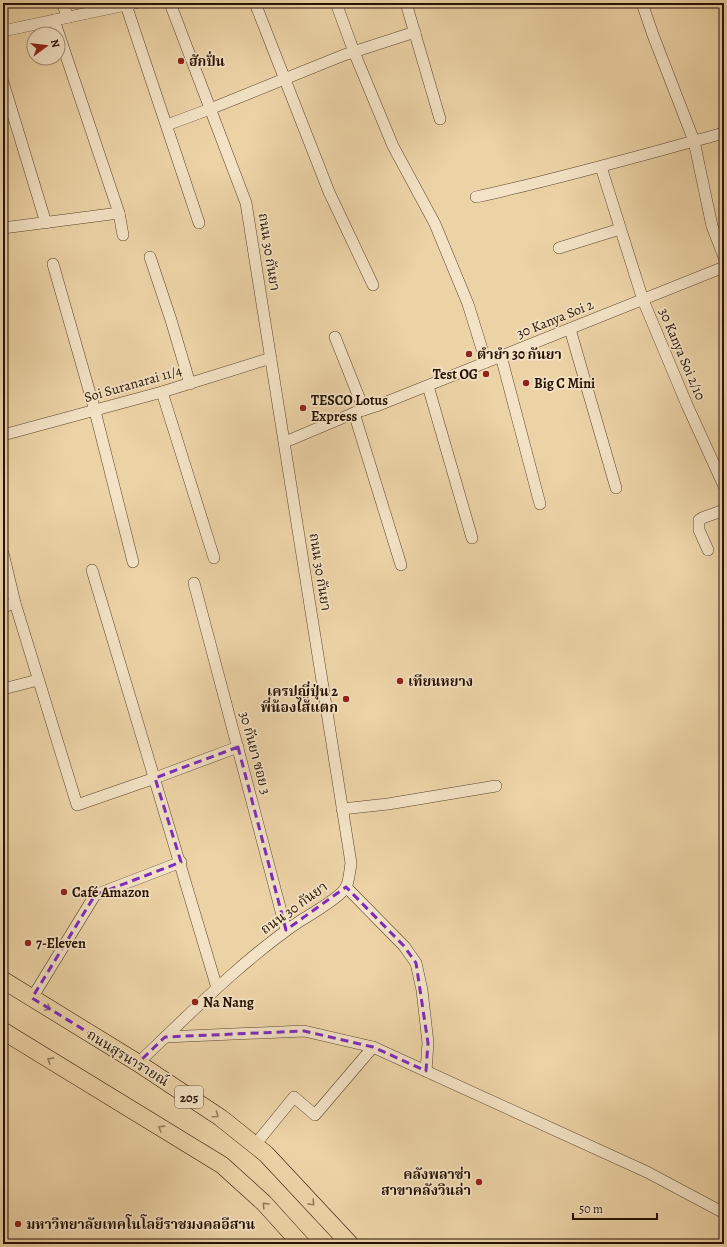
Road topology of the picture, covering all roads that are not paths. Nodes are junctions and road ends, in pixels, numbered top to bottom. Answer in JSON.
{"nodes":[{"id":1,"x":62,"y":3,"type":"edge"},
{"id":2,"x":170,"y":3,"type":"edge"},
{"id":3,"x":255,"y":3,"type":"edge"},
{"id":4,"x":336,"y":3,"type":"edge"},
{"id":5,"x":406,"y":3,"type":"edge"},
{"id":6,"x":642,"y":3,"type":"edge"},
{"id":7,"x":131,"y":4,"type":"edge"},
{"id":8,"x":68,"y":17,"type":"junction"},
{"id":9,"x":54,"y":20,"type":"junction"},
{"id":10,"x":3,"y":31,"type":"edge"},
{"id":11,"x":415,"y":32,"type":"junction"},
{"id":12,"x":354,"y":52,"type":"junction"},
{"id":13,"x":284,"y":79,"type":"junction"},
{"id":14,"x":3,"y":82,"type":"edge"},
{"id":15,"x":210,"y":109,"type":"junction"},
{"id":16,"x":440,"y":118,"type":"dead end"},
{"id":17,"x":167,"y":125,"type":"junction"},
{"id":18,"x":724,"y":133,"type":"edge"},
{"id":19,"x":694,"y":141,"type":"junction"},
{"id":20,"x":601,"y":167,"type":"junction"},
{"id":21,"x":476,"y":197,"type":"dead end"},
{"id":22,"x":119,"y":213,"type":"junction"},
{"id":23,"x":46,"y":223,"type":"junction"},
{"id":24,"x":199,"y":223,"type":"dead end"},
{"id":25,"x":3,"y":228,"type":"edge"},
{"id":26,"x":620,"y":228,"type":"junction"},
{"id":27,"x":123,"y":235,"type":"dead end"},
{"id":28,"x":559,"y":248,"type":"dead end"},
{"id":29,"x":150,"y":257,"type":"dead end"},
{"id":30,"x":724,"y":257,"type":"edge"},
{"id":31,"x":53,"y":264,"type":"dead end"},
{"id":32,"x":724,"y":267,"type":"edge"},
{"id":33,"x":373,"y":285,"type":"dead end"},
{"id":34,"x":643,"y":300,"type":"junction"},
{"id":35,"x":570,"y":329,"type":"junction"},
{"id":36,"x":335,"y":337,"type":"dead end"},
{"id":37,"x":501,"y":356,"type":"junction"},
{"id":38,"x":271,"y":358,"type":"junction"},
{"id":39,"x":486,"y":362,"type":"junction"},
{"id":40,"x":190,"y":384,"type":"junction"},
{"id":41,"x":428,"y":386,"type":"junction"},
{"id":42,"x":162,"y":392,"type":"junction"},
{"id":43,"x":95,"y":411,"type":"junction"},
{"id":44,"x":359,"y":411,"type":"junction"},
{"id":45,"x":3,"y":435,"type":"edge"},
{"id":46,"x":285,"y":442,"type":"junction"},
{"id":47,"x":724,"y":486,"type":"edge"},
{"id":48,"x":616,"y":488,"type":"dead end"},
{"id":49,"x":540,"y":504,"type":"dead end"},
{"id":50,"x":724,"y":510,"type":"edge"},
{"id":51,"x":472,"y":538,"type":"dead end"},
{"id":52,"x":708,"y":550,"type":"dead end"},
{"id":53,"x":3,"y":553,"type":"edge"},
{"id":54,"x":214,"y":558,"type":"dead end"},
{"id":55,"x":134,"y":562,"type":"dead end"},
{"id":56,"x":401,"y":565,"type":"dead end"},
{"id":57,"x":92,"y":570,"type":"dead end"},
{"id":58,"x":194,"y":583,"type":"dead end"},
{"id":59,"x":15,"y":603,"type":"junction"},
{"id":60,"x":3,"y":607,"type":"edge"},
{"id":61,"x":38,"y":680,"type":"junction"},
{"id":62,"x":3,"y":689,"type":"edge"},
{"id":63,"x":238,"y":747,"type":"junction"},
{"id":64,"x":155,"y":778,"type":"junction"},
{"id":65,"x":496,"y":786,"type":"dead end"},
{"id":66,"x":342,"y":809,"type":"junction"},
{"id":67,"x":180,"y":862,"type":"junction"},
{"id":68,"x":346,"y":887,"type":"junction"},
{"id":69,"x":286,"y":930,"type":"junction"},
{"id":70,"x":3,"y":980,"type":"edge"},
{"id":71,"x":217,"y":988,"type":"junction"},
{"id":72,"x":32,"y":998,"type":"junction"},
{"id":73,"x":3,"y":1031,"type":"edge"},
{"id":74,"x":166,"y":1037,"type":"junction"},
{"id":75,"x":373,"y":1048,"type":"junction"},
{"id":76,"x":138,"y":1063,"type":"junction"},
{"id":77,"x":426,"y":1071,"type":"junction"},
{"id":78,"x":254,"y":1146,"type":"junction"},
{"id":79,"x":724,"y":1213,"type":"edge"},
{"id":80,"x":301,"y":1244,"type":"edge"},
{"id":81,"x":350,"y":1244,"type":"edge"}],
"edges":[{"from":1,"to":8,"type":"street"},
{"from":2,"to":15,"type":"street","name":"ถนน 30 กันยา"},
{"from":3,"to":13,"type":"street"},
{"from":4,"to":12,"type":"street"},
{"from":5,"to":11,"type":"street"},
{"from":6,"to":19,"type":"street"},
{"from":7,"to":8,"type":"street"},
{"from":7,"to":17,"type":"street"},
{"from":8,"to":9,"type":"street"},
{"from":9,"to":10,"type":"street"},
{"from":9,"to":22,"type":"street"},
{"from":11,"to":12,"type":"street"},
{"from":11,"to":16,"type":"street"},
{"from":12,"to":13,"type":"street"},
{"from":12,"to":39,"type":"street"},
{"from":13,"to":15,"type":"street"},
{"from":13,"to":33,"type":"street"},
{"from":14,"to":23,"type":"street"},
{"from":15,"to":17,"type":"street"},
{"from":15,"to":38,"type":"street","name":"ถนน 30 กันยา"},
{"from":17,"to":24,"type":"street"},
{"from":18,"to":19,"type":"street"},
{"from":19,"to":20,"type":"street"},
{"from":19,"to":30,"type":"street"},
{"from":20,"to":21,"type":"street"},
{"from":20,"to":26,"type":"street","name":"30 Kanya Soi 2/10"},
{"from":22,"to":23,"type":"street"},
{"from":22,"to":27,"type":"street"},
{"from":23,"to":25,"type":"street"},
{"from":26,"to":28,"type":"street"},
{"from":26,"to":34,"type":"street","name":"30 Kanya Soi 2/10"},
{"from":29,"to":40,"type":"street"},
{"from":31,"to":43,"type":"street"},
{"from":32,"to":34,"type":"street","name":"30 Kanya Soi 2"},
{"from":34,"to":35,"type":"street","name":"30 Kanya Soi 2"},
{"from":34,"to":47,"type":"street","name":"30 Kanya Soi 2/10"},
{"from":35,"to":37,"type":"street","name":"30 Kanya Soi 2"},
{"from":35,"to":48,"type":"street"},
{"from":36,"to":44,"type":"street"},
{"from":37,"to":39,"type":"street","name":"30 Kanya Soi 2"},
{"from":37,"to":49,"type":"street"},
{"from":38,"to":40,"type":"street","name":"Soi Suranarai 11/4"},
{"from":38,"to":46,"type":"street","name":"ถนน 30 กันยา"},
{"from":39,"to":41,"type":"street","name":"30 Kanya Soi 2"},
{"from":40,"to":42,"type":"street","name":"Soi Suranarai 11/4"},
{"from":41,"to":44,"type":"street","name":"30 Kanya Soi 2"},
{"from":41,"to":51,"type":"street"},
{"from":42,"to":43,"type":"street","name":"Soi Suranarai 11/4"},
{"from":42,"to":54,"type":"street"},
{"from":43,"to":45,"type":"street","name":"Soi Suranarai 11/4"},
{"from":43,"to":55,"type":"street"},
{"from":44,"to":46,"type":"street","name":"30 Kanya Soi 2"},
{"from":44,"to":56,"type":"street"},
{"from":46,"to":66,"type":"street","name":"ถนน 30 กันยา"},
{"from":50,"to":52,"type":"street"},
{"from":53,"to":59,"type":"street"},
{"from":57,"to":64,"type":"street"},
{"from":58,"to":63,"type":"street","name":"30 กันยา ซอย 3"},
{"from":59,"to":60,"type":"street"},
{"from":59,"to":61,"type":"street"},
{"from":61,"to":62,"type":"street"},
{"from":61,"to":64,"type":"street"},
{"from":63,"to":64,"type":"street"},
{"from":63,"to":69,"type":"street","name":"30 กันยา ซอย 3"},
{"from":64,"to":67,"type":"street"},
{"from":65,"to":66,"type":"street"},
{"from":66,"to":68,"type":"street","name":"ถนน 30 กันยา"},
{"from":67,"to":71,"type":"street"},
{"from":67,"to":72,"type":"street"},
{"from":68,"to":69,"type":"street","name":"ถนน 30 กันยา"},
{"from":68,"to":77,"type":"street"},
{"from":69,"to":71,"type":"street","name":"ถนน 30 กันยา"},
{"from":70,"to":72,"type":"main road","name":"ถนนสุรนารายณ์","number":"205"},
{"from":71,"to":74,"type":"street","name":"ถนน 30 กันยา"},
{"from":72,"to":76,"type":"main road","name":"ถนนสุรนารายณ์","number":"205","one_way":true},
{"from":80,"to":73,"type":"main road","one_way":true},
{"from":74,"to":75,"type":"street"},
{"from":74,"to":76,"type":"street","name":"ถนน 30 กันยา"},
{"from":75,"to":77,"type":"street"},
{"from":75,"to":78,"type":"street"},
{"from":76,"to":78,"type":"main road","name":"ถนนสุรนารายณ์","number":"205","one_way":true},
{"from":77,"to":79,"type":"street"},
{"from":78,"to":81,"type":"main road","name":"ถนนสุรนารายณ์","number":"205","one_way":true}]}
